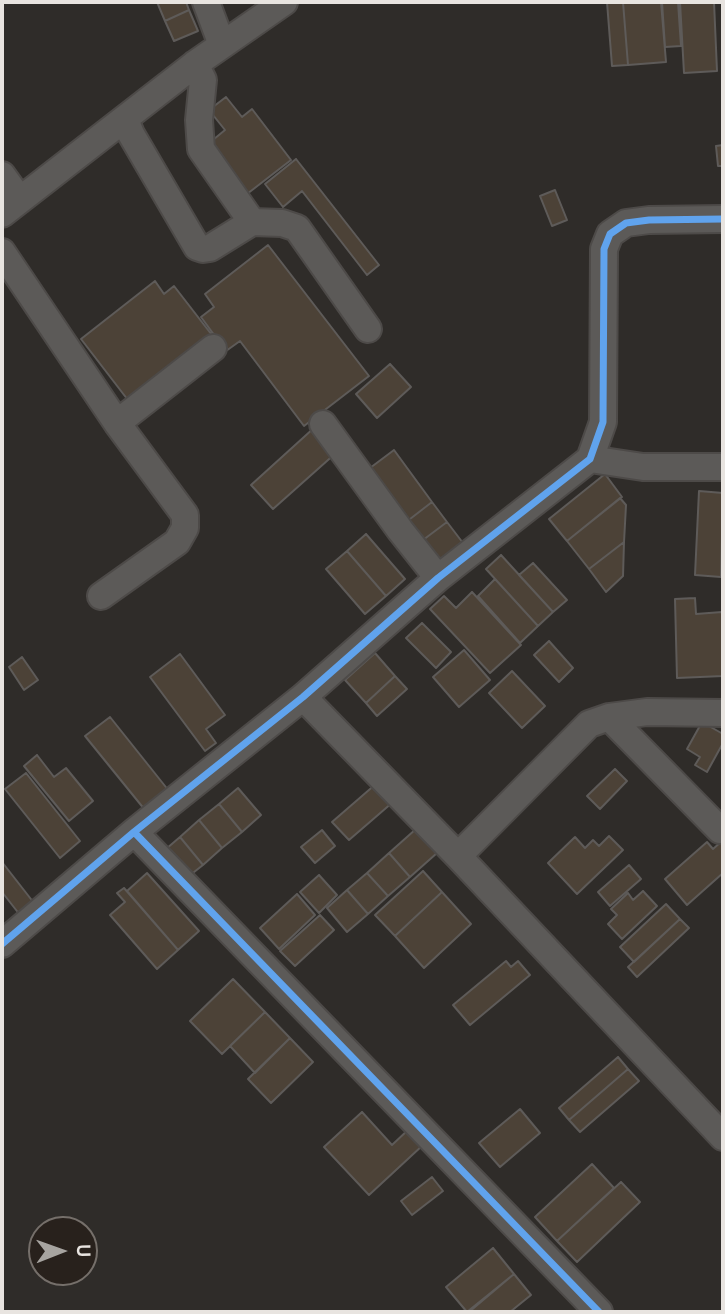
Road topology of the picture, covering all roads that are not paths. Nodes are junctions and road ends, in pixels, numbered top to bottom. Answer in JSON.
{"nodes":[{"id":1,"x":206,"y":2,"type":"edge"},
{"id":2,"x":284,"y":2,"type":"edge"},
{"id":3,"x":222,"y":45,"type":"junction"},
{"id":4,"x":195,"y":64,"type":"junction"},
{"id":5,"x":125,"y":119,"type":"junction"},
{"id":6,"x":2,"y":176,"type":"edge"},
{"id":7,"x":11,"y":207,"type":"edge"},
{"id":8,"x":723,"y":219,"type":"edge"},
{"id":9,"x":252,"y":222,"type":"junction"},
{"id":10,"x":2,"y":252,"type":"edge"},
{"id":11,"x":368,"y":329,"type":"dead end"},
{"id":12,"x":213,"y":348,"type":"dead end"},
{"id":13,"x":117,"y":423,"type":"junction"},
{"id":14,"x":323,"y":424,"type":"dead end"},
{"id":15,"x":590,"y":459,"type":"junction"},
{"id":16,"x":723,"y":467,"type":"edge"},
{"id":17,"x":438,"y":578,"type":"junction"},
{"id":18,"x":101,"y":596,"type":"dead end"},
{"id":19,"x":303,"y":696,"type":"junction"},
{"id":20,"x":723,"y":713,"type":"edge"},
{"id":21,"x":609,"y":717,"type":"junction"},
{"id":22,"x":720,"y":830,"type":"dead end"},
{"id":23,"x":134,"y":832,"type":"junction"},
{"id":24,"x":458,"y":856,"type":"junction"},
{"id":25,"x":2,"y":944,"type":"edge"},
{"id":26,"x":723,"y":1137,"type":"edge"},
{"id":27,"x":599,"y":1312,"type":"edge"}],
"edges":[{"from":1,"to":3,"type":"street"},
{"from":2,"to":3,"type":"street"},
{"from":3,"to":4,"type":"street"},
{"from":4,"to":5,"type":"street"},
{"from":4,"to":9,"type":"street"},
{"from":5,"to":7,"type":"street"},
{"from":5,"to":9,"type":"street"},
{"from":6,"to":7,"type":"street"},
{"from":8,"to":15,"type":"street"},
{"from":9,"to":11,"type":"street"},
{"from":10,"to":13,"type":"street"},
{"from":12,"to":13,"type":"street"},
{"from":13,"to":18,"type":"street"},
{"from":14,"to":17,"type":"street"},
{"from":15,"to":16,"type":"street"},
{"from":15,"to":17,"type":"street"},
{"from":17,"to":19,"type":"street"},
{"from":19,"to":23,"type":"street"},
{"from":19,"to":24,"type":"street"},
{"from":20,"to":21,"type":"street"},
{"from":21,"to":22,"type":"street"},
{"from":21,"to":24,"type":"street"},
{"from":23,"to":25,"type":"street"},
{"from":23,"to":27,"type":"street"},
{"from":24,"to":26,"type":"street"}]}
